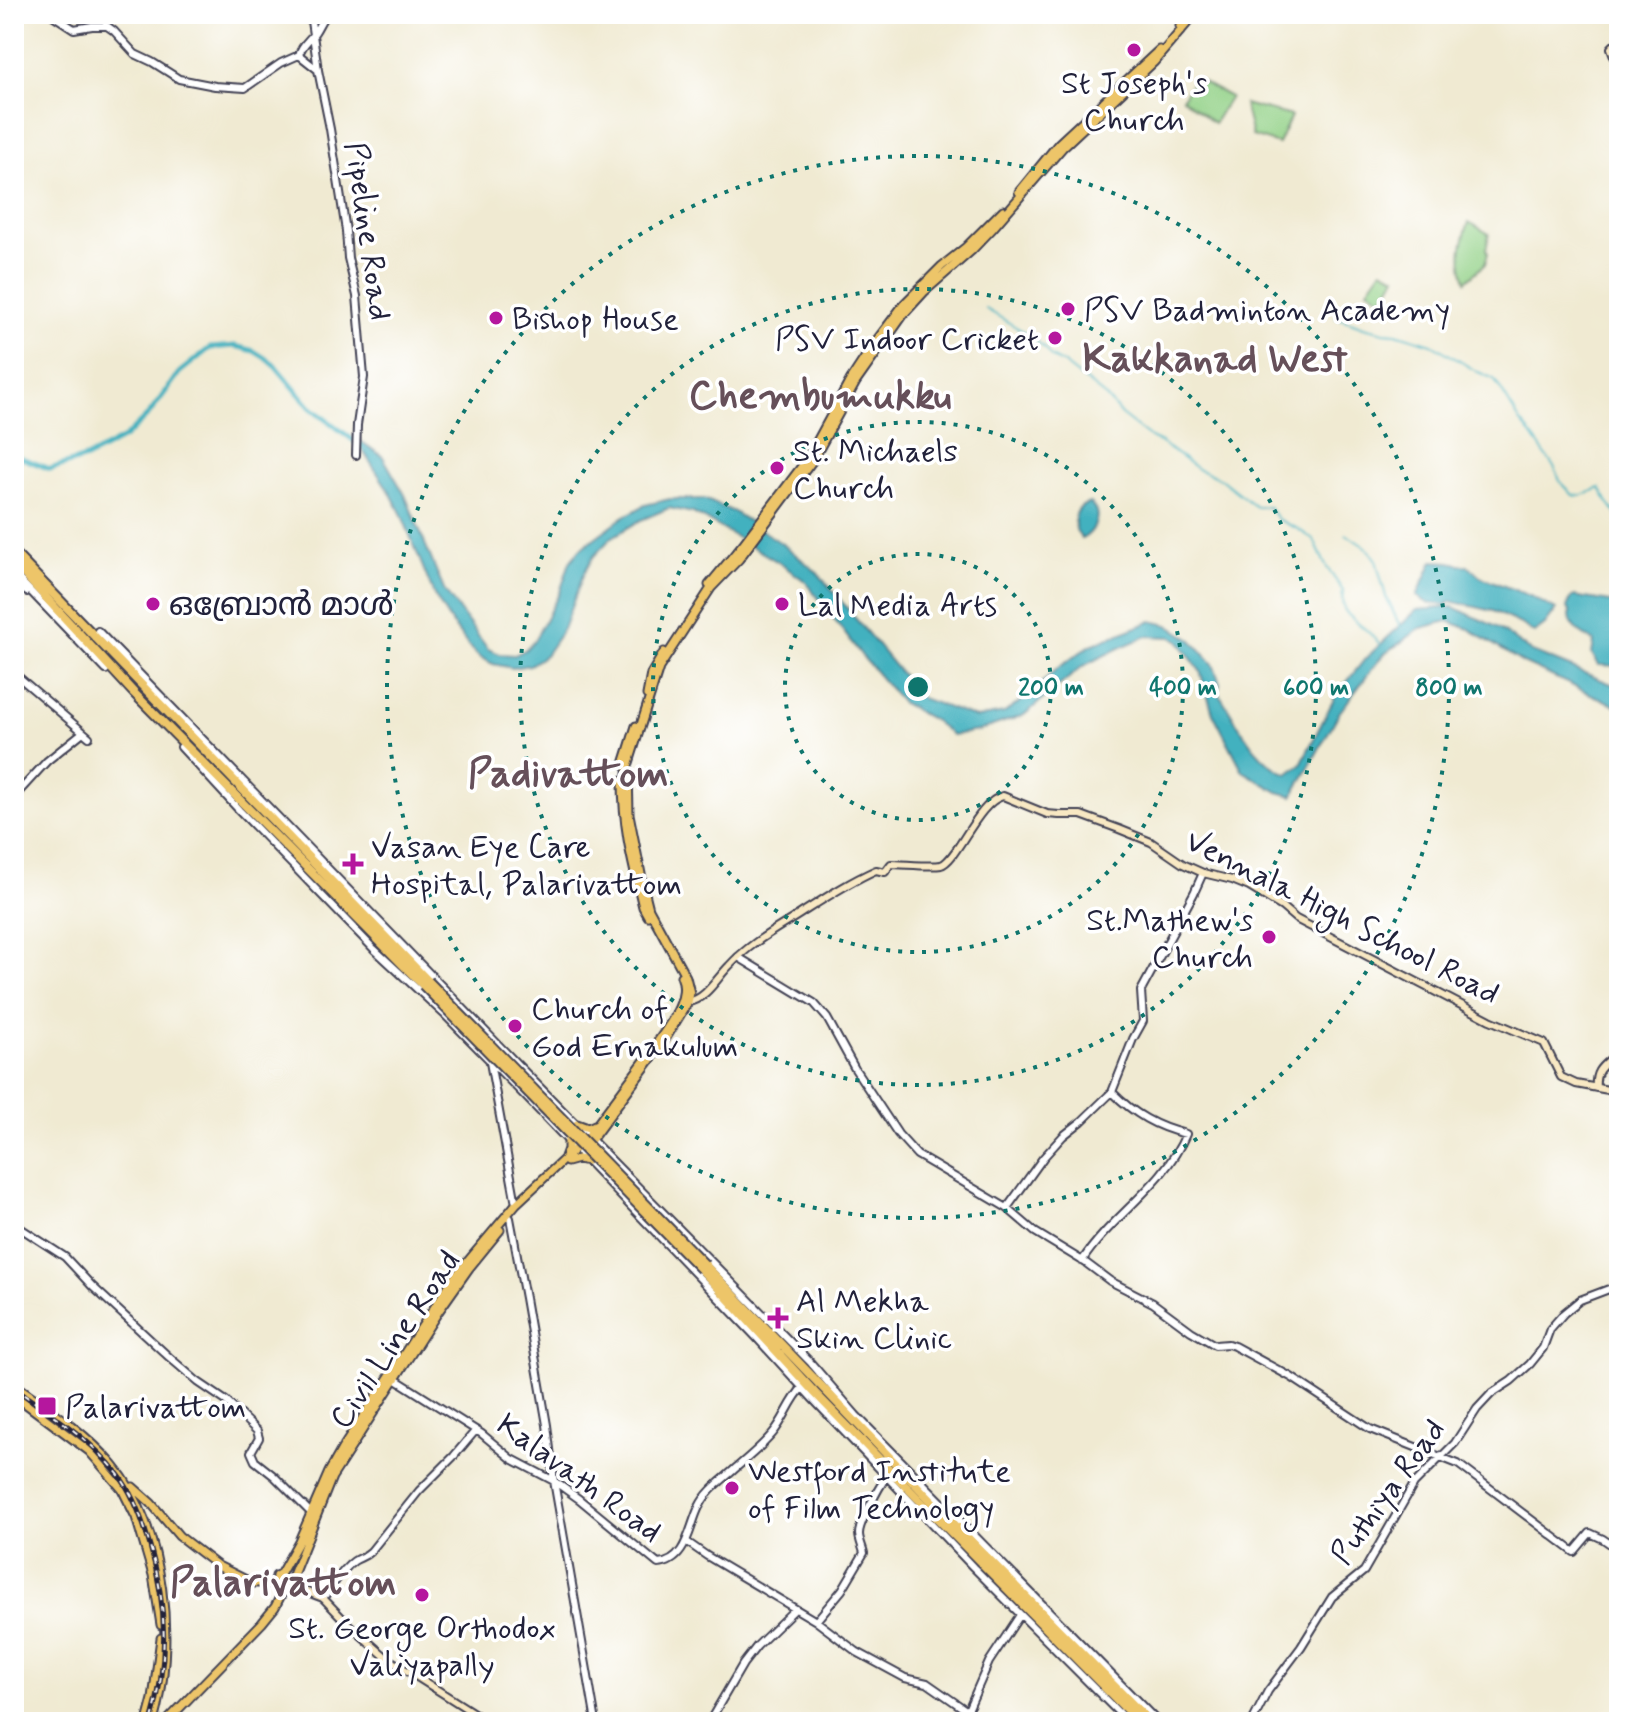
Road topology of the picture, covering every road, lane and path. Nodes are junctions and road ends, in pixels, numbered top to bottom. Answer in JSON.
{"nodes":[{"id":1,"x":51,"y":14,"type":"edge"},
{"id":2,"x":310,"y":14,"type":"edge"},
{"id":3,"x":326,"y":14,"type":"edge"},
{"id":4,"x":1188,"y":14,"type":"edge"},
{"id":5,"x":1195,"y":14,"type":"edge"},
{"id":6,"x":1613,"y":14,"type":"edge"},
{"id":7,"x":1619,"y":17,"type":"edge"},
{"id":8,"x":314,"y":33,"type":"junction"},
{"id":9,"x":1619,"y":40,"type":"edge"},
{"id":10,"x":299,"y":55,"type":"junction"},
{"id":11,"x":1619,"y":69,"type":"edge"},
{"id":12,"x":318,"y":70,"type":"junction"},
{"id":13,"x":884,"y":336,"type":"junction"},
{"id":14,"x":356,"y":455,"type":"dead end"},
{"id":15,"x":14,"y":553,"type":"edge"},
{"id":16,"x":14,"y":563,"type":"edge"},
{"id":17,"x":14,"y":574,"type":"edge"},
{"id":18,"x":14,"y":582,"type":"edge"},
{"id":19,"x":40,"y":601,"type":"junction"},
{"id":20,"x":95,"y":633,"type":"junction"},
{"id":21,"x":108,"y":669,"type":"junction"},
{"id":22,"x":14,"y":673,"type":"edge"},
{"id":23,"x":181,"y":747,"type":"dead end"},
{"id":24,"x":210,"y":763,"type":"junction"},
{"id":25,"x":14,"y":797,"type":"edge"},
{"id":26,"x":636,"y":866,"type":"junction"},
{"id":27,"x":1203,"y":873,"type":"junction"},
{"id":28,"x":395,"y":953,"type":"junction"},
{"id":29,"x":738,"y":957,"type":"junction"},
{"id":30,"x":688,"y":1002,"type":"junction"},
{"id":31,"x":654,"y":1051,"type":"junction"},
{"id":32,"x":1619,"y":1051,"type":"edge"},
{"id":33,"x":490,"y":1060,"type":"junction"},
{"id":34,"x":536,"y":1082,"type":"junction"},
{"id":35,"x":1596,"y":1088,"type":"junction"},
{"id":36,"x":543,"y":1089,"type":"junction"},
{"id":37,"x":1112,"y":1092,"type":"junction"},
{"id":38,"x":1619,"y":1092,"type":"edge"},
{"id":39,"x":524,"y":1095,"type":"junction"},
{"id":40,"x":530,"y":1102,"type":"junction"},
{"id":41,"x":599,"y":1123,"type":"junction"},
{"id":42,"x":577,"y":1124,"type":"junction"},
{"id":43,"x":590,"y":1137,"type":"junction"},
{"id":44,"x":568,"y":1141,"type":"junction"},
{"id":45,"x":577,"y":1150,"type":"junction"},
{"id":46,"x":587,"y":1161,"type":"junction"},
{"id":47,"x":564,"y":1162,"type":"junction"},
{"id":48,"x":640,"y":1188,"type":"junction"},
{"id":49,"x":626,"y":1201,"type":"junction"},
{"id":50,"x":654,"y":1202,"type":"junction"},
{"id":51,"x":516,"y":1204,"type":"junction"},
{"id":52,"x":1007,"y":1208,"type":"junction"},
{"id":53,"x":639,"y":1215,"type":"junction"},
{"id":54,"x":510,"y":1218,"type":"junction"},
{"id":55,"x":14,"y":1224,"type":"edge"},
{"id":56,"x":1082,"y":1261,"type":"junction"},
{"id":57,"x":1619,"y":1284,"type":"edge"},
{"id":58,"x":763,"y":1330,"type":"junction"},
{"id":59,"x":395,"y":1379,"type":"junction"},
{"id":60,"x":14,"y":1384,"type":"edge"},
{"id":61,"x":803,"y":1387,"type":"junction"},
{"id":62,"x":14,"y":1395,"type":"edge"},
{"id":63,"x":370,"y":1411,"type":"junction"},
{"id":64,"x":476,"y":1430,"type":"junction"},
{"id":65,"x":1441,"y":1458,"type":"junction"},
{"id":66,"x":885,"y":1459,"type":"junction"},
{"id":67,"x":887,"y":1475,"type":"junction"},
{"id":68,"x":554,"y":1481,"type":"junction"},
{"id":69,"x":134,"y":1498,"type":"junction"},
{"id":70,"x":311,"y":1513,"type":"junction"},
{"id":71,"x":972,"y":1538,"type":"junction"},
{"id":72,"x":687,"y":1542,"type":"junction"},
{"id":73,"x":1619,"y":1550,"type":"edge"},
{"id":74,"x":281,"y":1573,"type":"junction"},
{"id":75,"x":275,"y":1583,"type":"junction"},
{"id":76,"x":288,"y":1584,"type":"junction"},
{"id":77,"x":323,"y":1598,"type":"junction"},
{"id":78,"x":795,"y":1609,"type":"junction"},
{"id":79,"x":1020,"y":1615,"type":"junction"},
{"id":80,"x":816,"y":1621,"type":"junction"},
{"id":81,"x":1063,"y":1650,"type":"junction"},
{"id":82,"x":1102,"y":1679,"type":"junction"},
{"id":83,"x":968,"y":1710,"type":"junction"},
{"id":84,"x":147,"y":1722,"type":"edge"},
{"id":85,"x":154,"y":1722,"type":"edge"},
{"id":86,"x":166,"y":1722,"type":"edge"},
{"id":87,"x":488,"y":1722,"type":"edge"},
{"id":88,"x":596,"y":1722,"type":"edge"},
{"id":89,"x":711,"y":1722,"type":"edge"},
{"id":90,"x":983,"y":1722,"type":"edge"},
{"id":91,"x":1128,"y":1722,"type":"edge"},
{"id":92,"x":1139,"y":1722,"type":"edge"},
{"id":93,"x":1150,"y":1722,"type":"edge"},
{"id":94,"x":1158,"y":1722,"type":"edge"},
{"id":95,"x":1252,"y":1722,"type":"edge"}],
"edges":[{"from":1,"to":10,"type":"street"},
{"from":2,"to":8,"type":"street","name":"Pipeline Road"},
{"from":3,"to":8,"type":"street"},
{"from":4,"to":13,"type":"main road"},
{"from":5,"to":13,"type":"main road"},
{"from":6,"to":7,"type":"main road"},
{"from":8,"to":10,"type":"street"},
{"from":8,"to":12,"type":"street","name":"Pipeline Road"},
{"from":9,"to":11,"type":"main road"},
{"from":10,"to":12,"type":"street"},
{"from":12,"to":14,"type":"street","name":"Pipeline Road"},
{"from":13,"to":26,"type":"main road"},
{"from":15,"to":20,"type":"highway"},
{"from":16,"to":21,"type":"highway"},
{"from":17,"to":19,"type":"street"},
{"from":18,"to":19,"type":"street"},
{"from":19,"to":21,"type":"street"},
{"from":20,"to":24,"type":"highway"},
{"from":20,"to":28,"type":"street"},
{"from":21,"to":24,"type":"highway"},
{"from":22,"to":25,"type":"street"},
{"from":23,"to":28,"type":"street"},
{"from":24,"to":28,"type":"highway"},
{"from":26,"to":30,"type":"main road"},
{"from":26,"to":31,"type":"main road"},
{"from":27,"to":29,"type":"main road","name":"Vennala High School Road"},
{"from":27,"to":35,"type":"main road","name":"Vennala High School Road"},
{"from":27,"to":37,"type":"street"},
{"from":28,"to":33,"type":"street"},
{"from":28,"to":34,"type":"street"},
{"from":28,"to":58,"type":"highway","bridge":true},
{"from":29,"to":30,"type":"main road"},
{"from":29,"to":52,"type":"street"},
{"from":30,"to":31,"type":"main road"},
{"from":31,"to":41,"type":"main road"},
{"from":31,"to":43,"type":"main road"},
{"from":32,"to":35,"type":"main road"},
{"from":33,"to":39,"type":"street"},
{"from":33,"to":51,"type":"street"},
{"from":34,"to":36,"type":"street"},
{"from":34,"to":39,"type":"street"},
{"from":35,"to":38,"type":"main road","name":"Vennala High School Road"},
{"from":36,"to":40,"type":"street"},
{"from":36,"to":42,"type":"street"},
{"from":37,"to":52,"type":"street"},
{"from":37,"to":56,"type":"street"},
{"from":39,"to":40,"type":"street"},
{"from":40,"to":44,"type":"street"},
{"from":41,"to":42,"type":"main road"},
{"from":41,"to":43,"type":"main road"},
{"from":42,"to":43,"type":"street"},
{"from":43,"to":48,"type":"street"},
{"from":44,"to":45,"type":"street"},
{"from":44,"to":47,"type":"main road"},
{"from":45,"to":46,"type":"street"},
{"from":45,"to":47,"type":"main road","name":"Civil Line Road"},
{"from":46,"to":47,"type":"main road"},
{"from":46,"to":49,"type":"street"},
{"from":47,"to":51,"type":"main road","name":"Civil Line Road"},
{"from":47,"to":54,"type":"main road","name":"Civil Line Road"},
{"from":48,"to":49,"type":"street"},
{"from":48,"to":50,"type":"street"},
{"from":49,"to":53,"type":"street"},
{"from":50,"to":53,"type":"street"},
{"from":50,"to":58,"type":"street"},
{"from":51,"to":63,"type":"main road","name":"Civil Line Road"},
{"from":52,"to":56,"type":"street"},
{"from":53,"to":58,"type":"street"},
{"from":54,"to":59,"type":"main road","name":"Civil Line Road"},
{"from":54,"to":68,"type":"street"},
{"from":55,"to":70,"type":"street"},
{"from":56,"to":65,"type":"street"},
{"from":57,"to":65,"type":"street","name":"Puthiya Road"},
{"from":58,"to":61,"type":"street"},
{"from":58,"to":66,"type":"highway"},
{"from":58,"to":71,"type":"street"},
{"from":59,"to":63,"type":"main road","name":"Civil Line Road"},
{"from":59,"to":64,"type":"street","name":"Kalavath Road"},
{"from":60,"to":69,"type":"main road"},
{"from":61,"to":67,"type":"street"},
{"from":61,"to":72,"type":"street","name":"Kalavath Road"},
{"from":62,"to":69,"type":"main road"},
{"from":63,"to":70,"type":"main road","name":"Civil Line Road"},
{"from":63,"to":76,"type":"main road","name":"Civil Line Road"},
{"from":64,"to":68,"type":"street","name":"Kalavath Road"},
{"from":64,"to":77,"type":"street"},
{"from":65,"to":73,"type":"street"},
{"from":65,"to":95,"type":"street","name":"Puthiya Road"},
{"from":66,"to":71,"type":"highway"},
{"from":66,"to":81,"type":"highway"},
{"from":67,"to":79,"type":"street"},
{"from":67,"to":80,"type":"street"},
{"from":68,"to":72,"type":"street","name":"Kalavath Road"},
{"from":68,"to":88,"type":"street"},
{"from":69,"to":75,"type":"main road"},
{"from":69,"to":84,"type":"main road"},
{"from":69,"to":85,"type":"main road"},
{"from":70,"to":74,"type":"main road","name":"Civil Line Road"},
{"from":71,"to":82,"type":"highway"},
{"from":71,"to":94,"type":"street"},
{"from":72,"to":78,"type":"street"},
{"from":74,"to":75,"type":"main road"},
{"from":74,"to":76,"type":"main road"},
{"from":75,"to":76,"type":"main road"},
{"from":76,"to":77,"type":"main road"},
{"from":76,"to":86,"type":"main road","name":"Civil Line Road"},
{"from":77,"to":87,"type":"main road"},
{"from":78,"to":80,"type":"street"},
{"from":78,"to":89,"type":"street"},
{"from":79,"to":81,"type":"street"},
{"from":79,"to":83,"type":"street"},
{"from":80,"to":83,"type":"street"},
{"from":81,"to":82,"type":"highway"},
{"from":81,"to":91,"type":"street"},
{"from":82,"to":92,"type":"highway"},
{"from":82,"to":93,"type":"highway"},
{"from":83,"to":90,"type":"street"}]}
